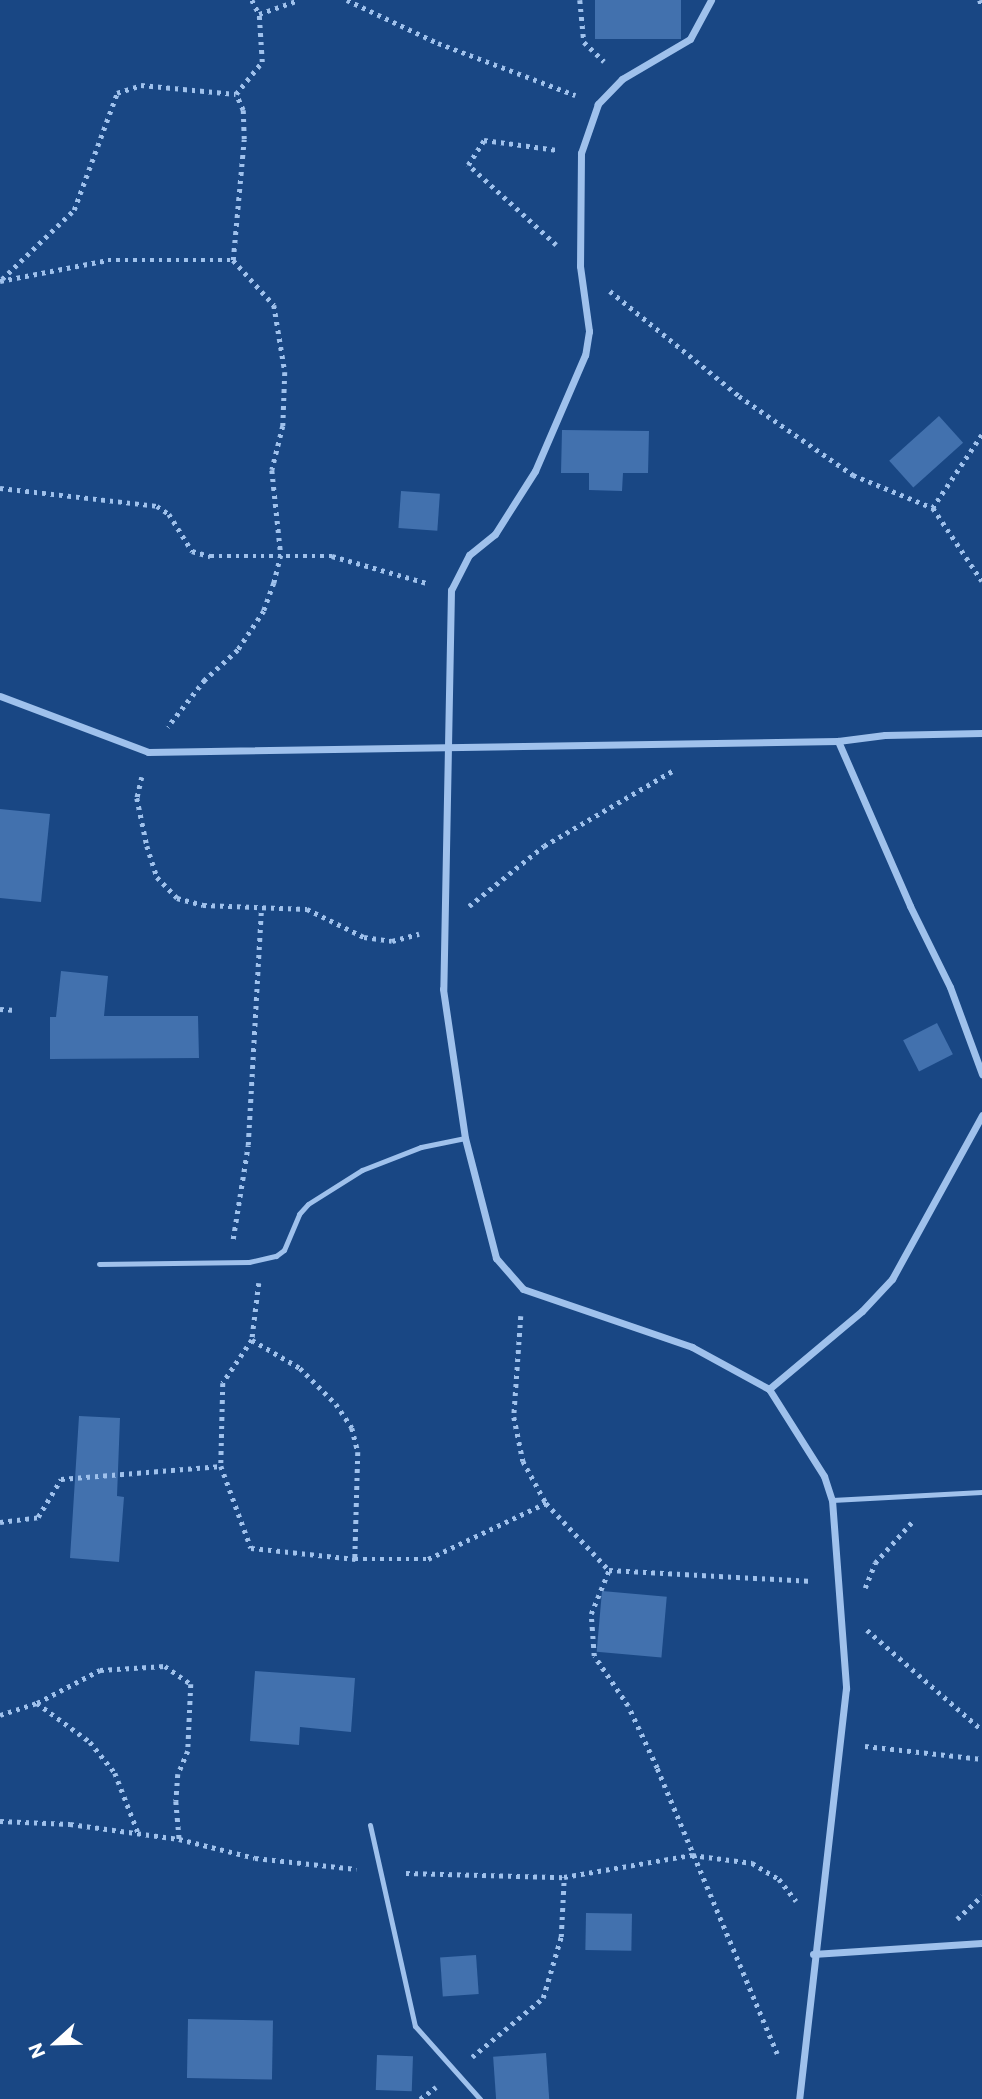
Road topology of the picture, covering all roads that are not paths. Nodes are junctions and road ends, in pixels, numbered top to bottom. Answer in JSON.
{"nodes":[{"id":1,"x":711,"y":0,"type":"edge"},
{"id":2,"x":0,"y":695,"type":"edge"},
{"id":3,"x":982,"y":733,"type":"edge"},
{"id":4,"x":838,"y":741,"type":"junction"},
{"id":5,"x":449,"y":745,"type":"junction"},
{"id":6,"x":982,"y":1074,"type":"edge"},
{"id":7,"x":982,"y":1115,"type":"edge"},
{"id":8,"x":465,"y":1138,"type":"junction"},
{"id":9,"x":99,"y":1264,"type":"dead end"},
{"id":10,"x":769,"y":1389,"type":"junction"},
{"id":11,"x":982,"y":1492,"type":"edge"},
{"id":12,"x":832,"y":1500,"type":"junction"},
{"id":13,"x":370,"y":1825,"type":"dead end"},
{"id":14,"x":982,"y":1943,"type":"edge"},
{"id":15,"x":813,"y":1954,"type":"junction"},
{"id":16,"x":480,"y":2099,"type":"edge"},
{"id":17,"x":799,"y":2099,"type":"edge"}],
"edges":[{"from":1,"to":5,"type":"street"},
{"from":2,"to":5,"type":"street"},
{"from":3,"to":4,"type":"street"},
{"from":4,"to":5,"type":"street"},
{"from":4,"to":6,"type":"street"},
{"from":5,"to":8,"type":"street"},
{"from":7,"to":10,"type":"street"},
{"from":8,"to":9,"type":"lane"},
{"from":8,"to":10,"type":"street"},
{"from":10,"to":12,"type":"street"},
{"from":11,"to":12,"type":"lane"},
{"from":12,"to":15,"type":"street"},
{"from":13,"to":16,"type":"lane"},
{"from":14,"to":15,"type":"street"},
{"from":15,"to":17,"type":"street"}]}
